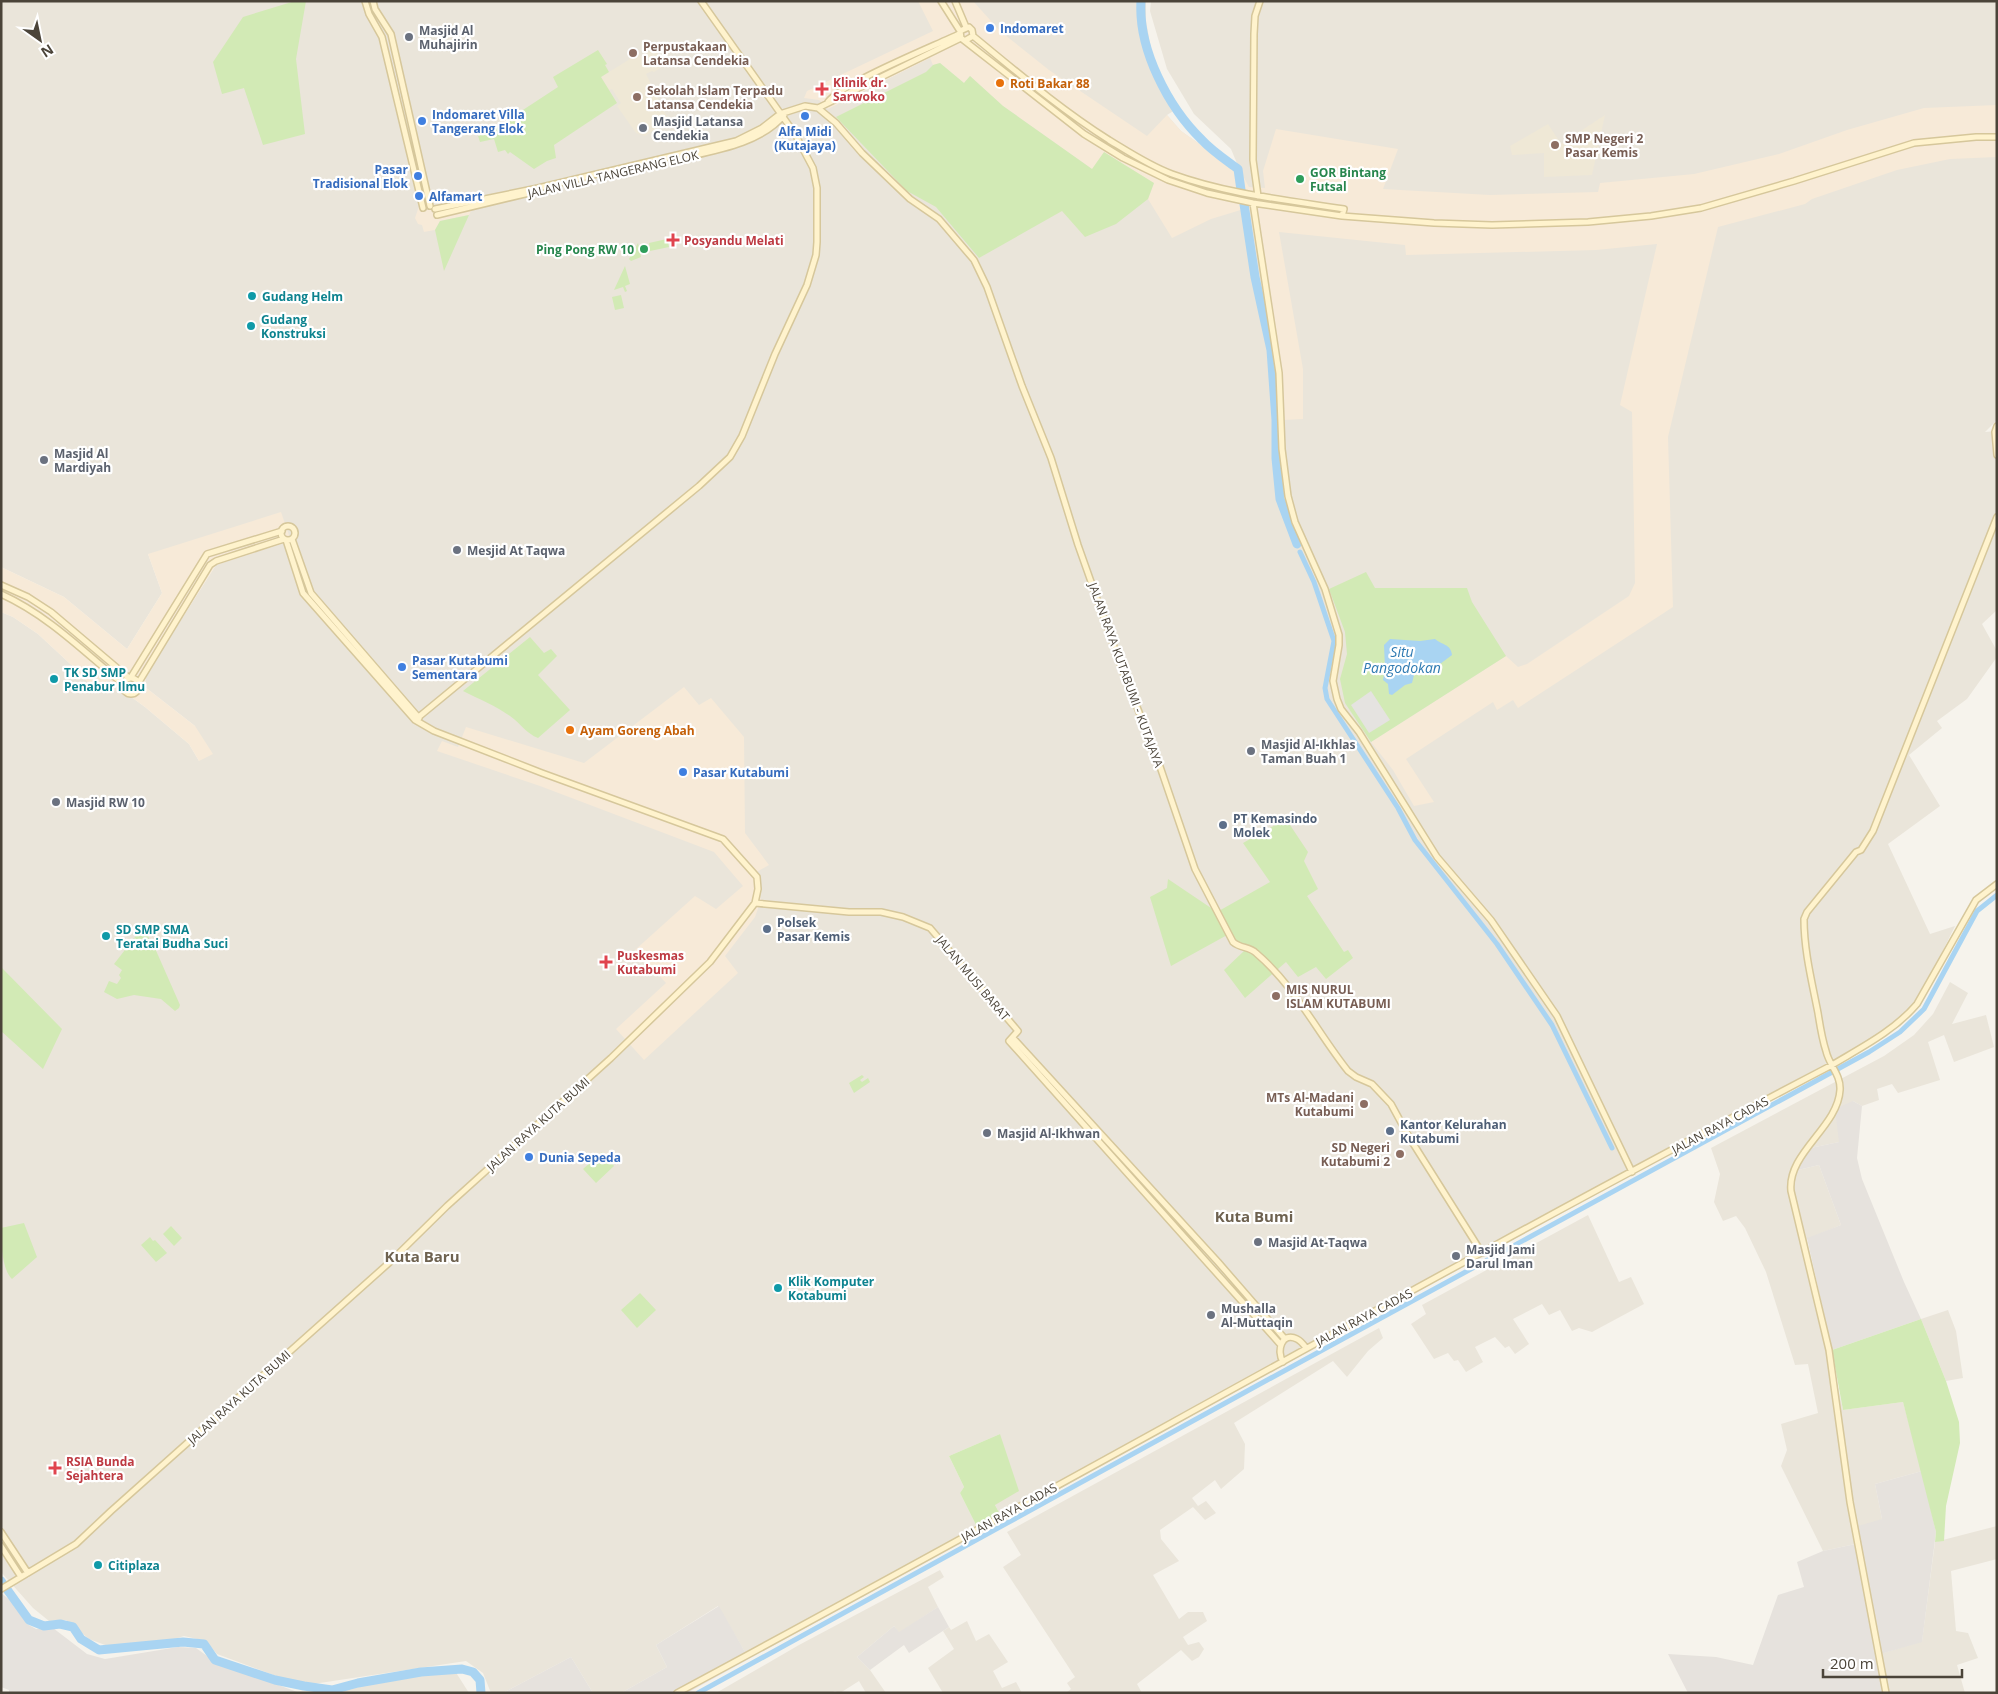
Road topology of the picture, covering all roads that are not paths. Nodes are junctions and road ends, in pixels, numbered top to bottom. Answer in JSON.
{"nodes":[{"id":1,"x":365,"y":1,"type":"edge"},
{"id":2,"x":373,"y":1,"type":"edge"},
{"id":3,"x":700,"y":1,"type":"edge"},
{"id":4,"x":941,"y":1,"type":"edge"},
{"id":5,"x":955,"y":1,"type":"edge"},
{"id":6,"x":1260,"y":1,"type":"edge"},
{"id":7,"x":966,"y":27,"type":"junction"},
{"id":8,"x":391,"y":34,"type":"junction"},
{"id":9,"x":962,"y":36,"type":"junction"},
{"id":10,"x":972,"y":36,"type":"junction"},
{"id":11,"x":382,"y":37,"type":"junction"},
{"id":12,"x":1046,"y":96,"type":"junction"},
{"id":13,"x":1042,"y":102,"type":"junction"},
{"id":14,"x":818,"y":108,"type":"junction"},
{"id":15,"x":782,"y":115,"type":"junction"},
{"id":16,"x":410,"y":116,"type":"junction"},
{"id":17,"x":402,"y":117,"type":"junction"},
{"id":18,"x":1997,"y":137,"type":"edge"},
{"id":19,"x":1171,"y":173,"type":"junction"},
{"id":20,"x":1168,"y":180,"type":"junction"},
{"id":21,"x":1258,"y":196,"type":"junction"},
{"id":22,"x":1253,"y":203,"type":"junction"},
{"id":23,"x":430,"y":206,"type":"dead end"},
{"id":24,"x":423,"y":208,"type":"dead end"},
{"id":25,"x":436,"y":212,"type":"dead end"},
{"id":26,"x":1342,"y":216,"type":"junction"},
{"id":27,"x":1997,"y":426,"type":"edge"},
{"id":28,"x":1997,"y":454,"type":"edge"},
{"id":29,"x":1997,"y":517,"type":"edge"},
{"id":30,"x":282,"y":531,"type":"junction"},
{"id":31,"x":288,"y":539,"type":"junction"},
{"id":32,"x":1,"y":585,"type":"edge"},
{"id":33,"x":1,"y":594,"type":"edge"},
{"id":34,"x":130,"y":678,"type":"junction"},
{"id":35,"x":139,"y":682,"type":"junction"},
{"id":36,"x":123,"y":684,"type":"junction"},
{"id":37,"x":417,"y":718,"type":"junction"},
{"id":38,"x":1997,"y":884,"type":"edge"},
{"id":39,"x":755,"y":904,"type":"junction"},
{"id":40,"x":1833,"y":1066,"type":"junction"},
{"id":41,"x":1123,"y":1164,"type":"junction"},
{"id":42,"x":1632,"y":1172,"type":"junction"},
{"id":43,"x":1482,"y":1253,"type":"junction"},
{"id":44,"x":1285,"y":1340,"type":"junction"},
{"id":45,"x":1280,"y":1344,"type":"junction"},
{"id":46,"x":1306,"y":1348,"type":"junction"},
{"id":47,"x":1283,"y":1362,"type":"junction"},
{"id":48,"x":1,"y":1532,"type":"edge"},
{"id":49,"x":1,"y":1546,"type":"edge"},
{"id":50,"x":16,"y":1555,"type":"junction"},
{"id":51,"x":9,"y":1559,"type":"junction"},
{"id":52,"x":28,"y":1573,"type":"junction"},
{"id":53,"x":21,"y":1577,"type":"junction"},
{"id":54,"x":1,"y":1589,"type":"edge"},
{"id":55,"x":677,"y":1693,"type":"edge"},
{"id":56,"x":1886,"y":1693,"type":"edge"}],
"edges":[{"from":1,"to":11,"type":"street"},
{"from":2,"to":8,"type":"street"},
{"from":3,"to":15,"type":"street"},
{"from":4,"to":9,"type":"street"},
{"from":5,"to":7,"type":"street"},
{"from":6,"to":21,"type":"street"},
{"from":7,"to":9,"type":"street"},
{"from":7,"to":10,"type":"street"},
{"from":8,"to":11,"type":"street"},
{"from":8,"to":16,"type":"street"},
{"from":9,"to":10,"type":"street"},
{"from":9,"to":13,"type":"street"},
{"from":9,"to":14,"type":"street"},
{"from":10,"to":12,"type":"street"},
{"from":11,"to":17,"type":"street"},
{"from":12,"to":13,"type":"street"},
{"from":12,"to":19,"type":"street"},
{"from":13,"to":20,"type":"street"},
{"from":14,"to":15,"type":"street"},
{"from":14,"to":43,"type":"street","name":"JALAN RAYA KUTABUMI - KUTAJAYA"},
{"from":15,"to":25,"type":"street","name":"JALAN VILLA TANGERANG ELOK"},
{"from":15,"to":37,"type":"street"},
{"from":16,"to":17,"type":"street"},
{"from":16,"to":23,"type":"street"},
{"from":17,"to":24,"type":"street"},
{"from":18,"to":26,"type":"street"},
{"from":19,"to":20,"type":"street"},
{"from":19,"to":21,"type":"street"},
{"from":20,"to":22,"type":"street"},
{"from":21,"to":26,"type":"street"},
{"from":22,"to":26,"type":"street"},
{"from":22,"to":42,"type":"street"},
{"from":27,"to":28,"type":"street"},
{"from":29,"to":40,"type":"street"},
{"from":30,"to":31,"type":"street"},
{"from":30,"to":31,"type":"street"},
{"from":30,"to":34,"type":"street"},
{"from":31,"to":35,"type":"street"},
{"from":31,"to":37,"type":"street"},
{"from":32,"to":34,"type":"street"},
{"from":33,"to":36,"type":"street"},
{"from":34,"to":35,"type":"street"},
{"from":34,"to":36,"type":"street"},
{"from":35,"to":36,"type":"street"},
{"from":37,"to":39,"type":"street"},
{"from":38,"to":40,"type":"street","name":"JALAN RAYA CADAS"},
{"from":39,"to":41,"type":"street","name":"JALAN MUSI BARAT"},
{"from":39,"to":52,"type":"street","name":"JALAN RAYA KUTA BUMI"},
{"from":40,"to":42,"type":"street","name":"JALAN RAYA CADAS"},
{"from":40,"to":56,"type":"street"},
{"from":41,"to":44,"type":"street","name":"JALAN MUSI BARAT"},
{"from":41,"to":45,"type":"street","name":"JALAN MUSI BARAT"},
{"from":42,"to":43,"type":"street","name":"JALAN RAYA CADAS"},
{"from":43,"to":46,"type":"street","name":"JALAN RAYA CADAS"},
{"from":44,"to":45,"type":"street"},
{"from":44,"to":46,"type":"street","name":"JALAN MUSI BARAT"},
{"from":45,"to":47,"type":"street"},
{"from":46,"to":47,"type":"street","name":"JALAN RAYA CADAS"},
{"from":47,"to":55,"type":"street","name":"JALAN RAYA CADAS"},
{"from":48,"to":50,"type":"street"},
{"from":49,"to":51,"type":"street"},
{"from":50,"to":51,"type":"street"},
{"from":50,"to":52,"type":"street"},
{"from":51,"to":53,"type":"street"},
{"from":52,"to":53,"type":"street","name":"JALAN RAYA KUTA BUMI"},
{"from":53,"to":54,"type":"street","name":"JALAN RAYA KUTA BUMI"}]}
